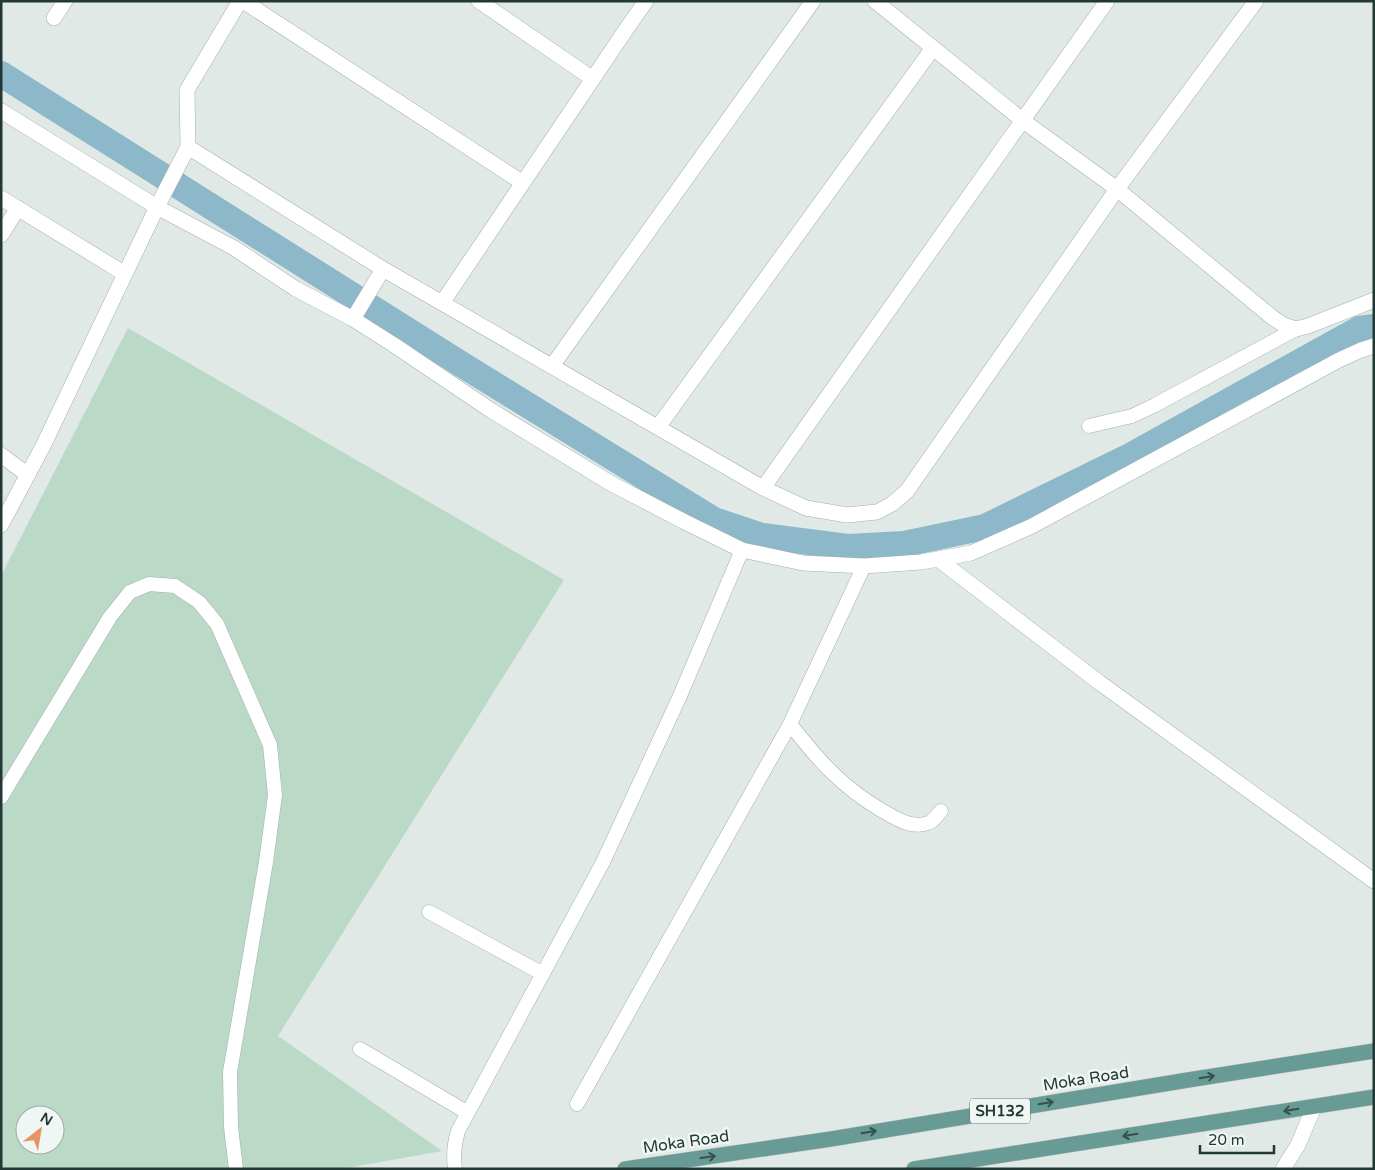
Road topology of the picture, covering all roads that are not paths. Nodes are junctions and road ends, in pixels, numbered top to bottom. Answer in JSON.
{"nodes":[{"id":1,"x":65,"y":1,"type":"edge"},
{"id":2,"x":241,"y":1,"type":"edge"},
{"id":3,"x":479,"y":1,"type":"edge"},
{"id":4,"x":646,"y":1,"type":"edge"},
{"id":5,"x":813,"y":1,"type":"edge"},
{"id":6,"x":875,"y":1,"type":"edge"},
{"id":7,"x":1107,"y":1,"type":"edge"},
{"id":8,"x":1256,"y":1,"type":"edge"},
{"id":9,"x":54,"y":18,"type":"dead end"},
{"id":10,"x":932,"y":48,"type":"junction"},
{"id":11,"x":593,"y":78,"type":"junction"},
{"id":12,"x":1,"y":111,"type":"edge"},
{"id":13,"x":1022,"y":120,"type":"junction"},
{"id":14,"x":188,"y":147,"type":"junction"},
{"id":15,"x":523,"y":183,"type":"junction"},
{"id":16,"x":1117,"y":190,"type":"junction"},
{"id":17,"x":1,"y":198,"type":"edge"},
{"id":18,"x":157,"y":207,"type":"junction"},
{"id":19,"x":18,"y":208,"type":"junction"},
{"id":20,"x":1,"y":235,"type":"edge"},
{"id":21,"x":125,"y":274,"type":"junction"},
{"id":22,"x":379,"y":275,"type":"junction"},
{"id":23,"x":1374,"y":300,"type":"edge"},
{"id":24,"x":442,"y":303,"type":"junction"},
{"id":25,"x":356,"y":314,"type":"junction"},
{"id":26,"x":1296,"y":329,"type":"junction"},
{"id":27,"x":1374,"y":346,"type":"edge"},
{"id":28,"x":552,"y":366,"type":"junction"},
{"id":29,"x":1089,"y":426,"type":"dead end"},
{"id":30,"x":658,"y":427,"type":"junction"},
{"id":31,"x":1,"y":455,"type":"edge"},
{"id":32,"x":28,"y":475,"type":"junction"},
{"id":33,"x":763,"y":488,"type":"junction"},
{"id":34,"x":1,"y":525,"type":"edge"},
{"id":35,"x":742,"y":550,"type":"junction"},
{"id":36,"x":938,"y":559,"type":"junction"},
{"id":37,"x":864,"y":566,"type":"junction"},
{"id":38,"x":790,"y":724,"type":"junction"},
{"id":39,"x":1,"y":797,"type":"edge"},
{"id":40,"x":941,"y":810,"type":"dead end"},
{"id":41,"x":1374,"y":881,"type":"edge"},
{"id":42,"x":429,"y":912,"type":"dead end"},
{"id":43,"x":543,"y":974,"type":"junction"},
{"id":44,"x":360,"y":1049,"type":"dead end"},
{"id":45,"x":1374,"y":1051,"type":"edge"},
{"id":46,"x":1374,"y":1098,"type":"edge"},
{"id":47,"x":577,"y":1104,"type":"dead end"},
{"id":48,"x":1314,"y":1107,"type":"junction"},
{"id":49,"x":468,"y":1113,"type":"junction"},
{"id":50,"x":236,"y":1169,"type":"edge"},
{"id":51,"x":454,"y":1169,"type":"edge"},
{"id":52,"x":625,"y":1169,"type":"edge"},
{"id":53,"x":914,"y":1169,"type":"edge"},
{"id":54,"x":1283,"y":1169,"type":"edge"}],
"edges":[{"from":1,"to":9,"type":"street"},
{"from":2,"to":14,"type":"street"},
{"from":2,"to":15,"type":"street"},
{"from":3,"to":11,"type":"street"},
{"from":4,"to":11,"type":"street"},
{"from":5,"to":28,"type":"street"},
{"from":6,"to":10,"type":"street"},
{"from":7,"to":13,"type":"street"},
{"from":8,"to":16,"type":"street"},
{"from":10,"to":13,"type":"street"},
{"from":10,"to":30,"type":"street"},
{"from":11,"to":15,"type":"street"},
{"from":12,"to":18,"type":"street"},
{"from":13,"to":16,"type":"street"},
{"from":13,"to":33,"type":"street"},
{"from":14,"to":18,"type":"street"},
{"from":14,"to":22,"type":"street"},
{"from":15,"to":24,"type":"street"},
{"from":16,"to":26,"type":"street"},
{"from":16,"to":33,"type":"street"},
{"from":17,"to":19,"type":"street"},
{"from":18,"to":21,"type":"street"},
{"from":18,"to":25,"type":"street"},
{"from":19,"to":20,"type":"street"},
{"from":19,"to":21,"type":"street"},
{"from":21,"to":32,"type":"street"},
{"from":22,"to":24,"type":"street"},
{"from":22,"to":25,"type":"street"},
{"from":23,"to":26,"type":"street"},
{"from":24,"to":28,"type":"street"},
{"from":25,"to":35,"type":"street"},
{"from":26,"to":29,"type":"lane"},
{"from":27,"to":36,"type":"street"},
{"from":28,"to":30,"type":"street"},
{"from":30,"to":33,"type":"street"},
{"from":31,"to":32,"type":"street"},
{"from":32,"to":34,"type":"street"},
{"from":35,"to":37,"type":"street"},
{"from":35,"to":43,"type":"lane"},
{"from":36,"to":37,"type":"street"},
{"from":36,"to":41,"type":"street"},
{"from":37,"to":38,"type":"lane"},
{"from":38,"to":40,"type":"lane"},
{"from":38,"to":47,"type":"lane"},
{"from":39,"to":50,"type":"lane"},
{"from":42,"to":43,"type":"lane"},
{"from":43,"to":49,"type":"lane"},
{"from":44,"to":49,"type":"lane"},
{"from":52,"to":45,"type":"main road","name":"Moka Road","number":"SH132","one_way":true},
{"from":46,"to":48,"type":"main road"},
{"from":48,"to":53,"type":"main road","one_way":true},
{"from":48,"to":54,"type":"street"},
{"from":49,"to":51,"type":"lane"}]}
